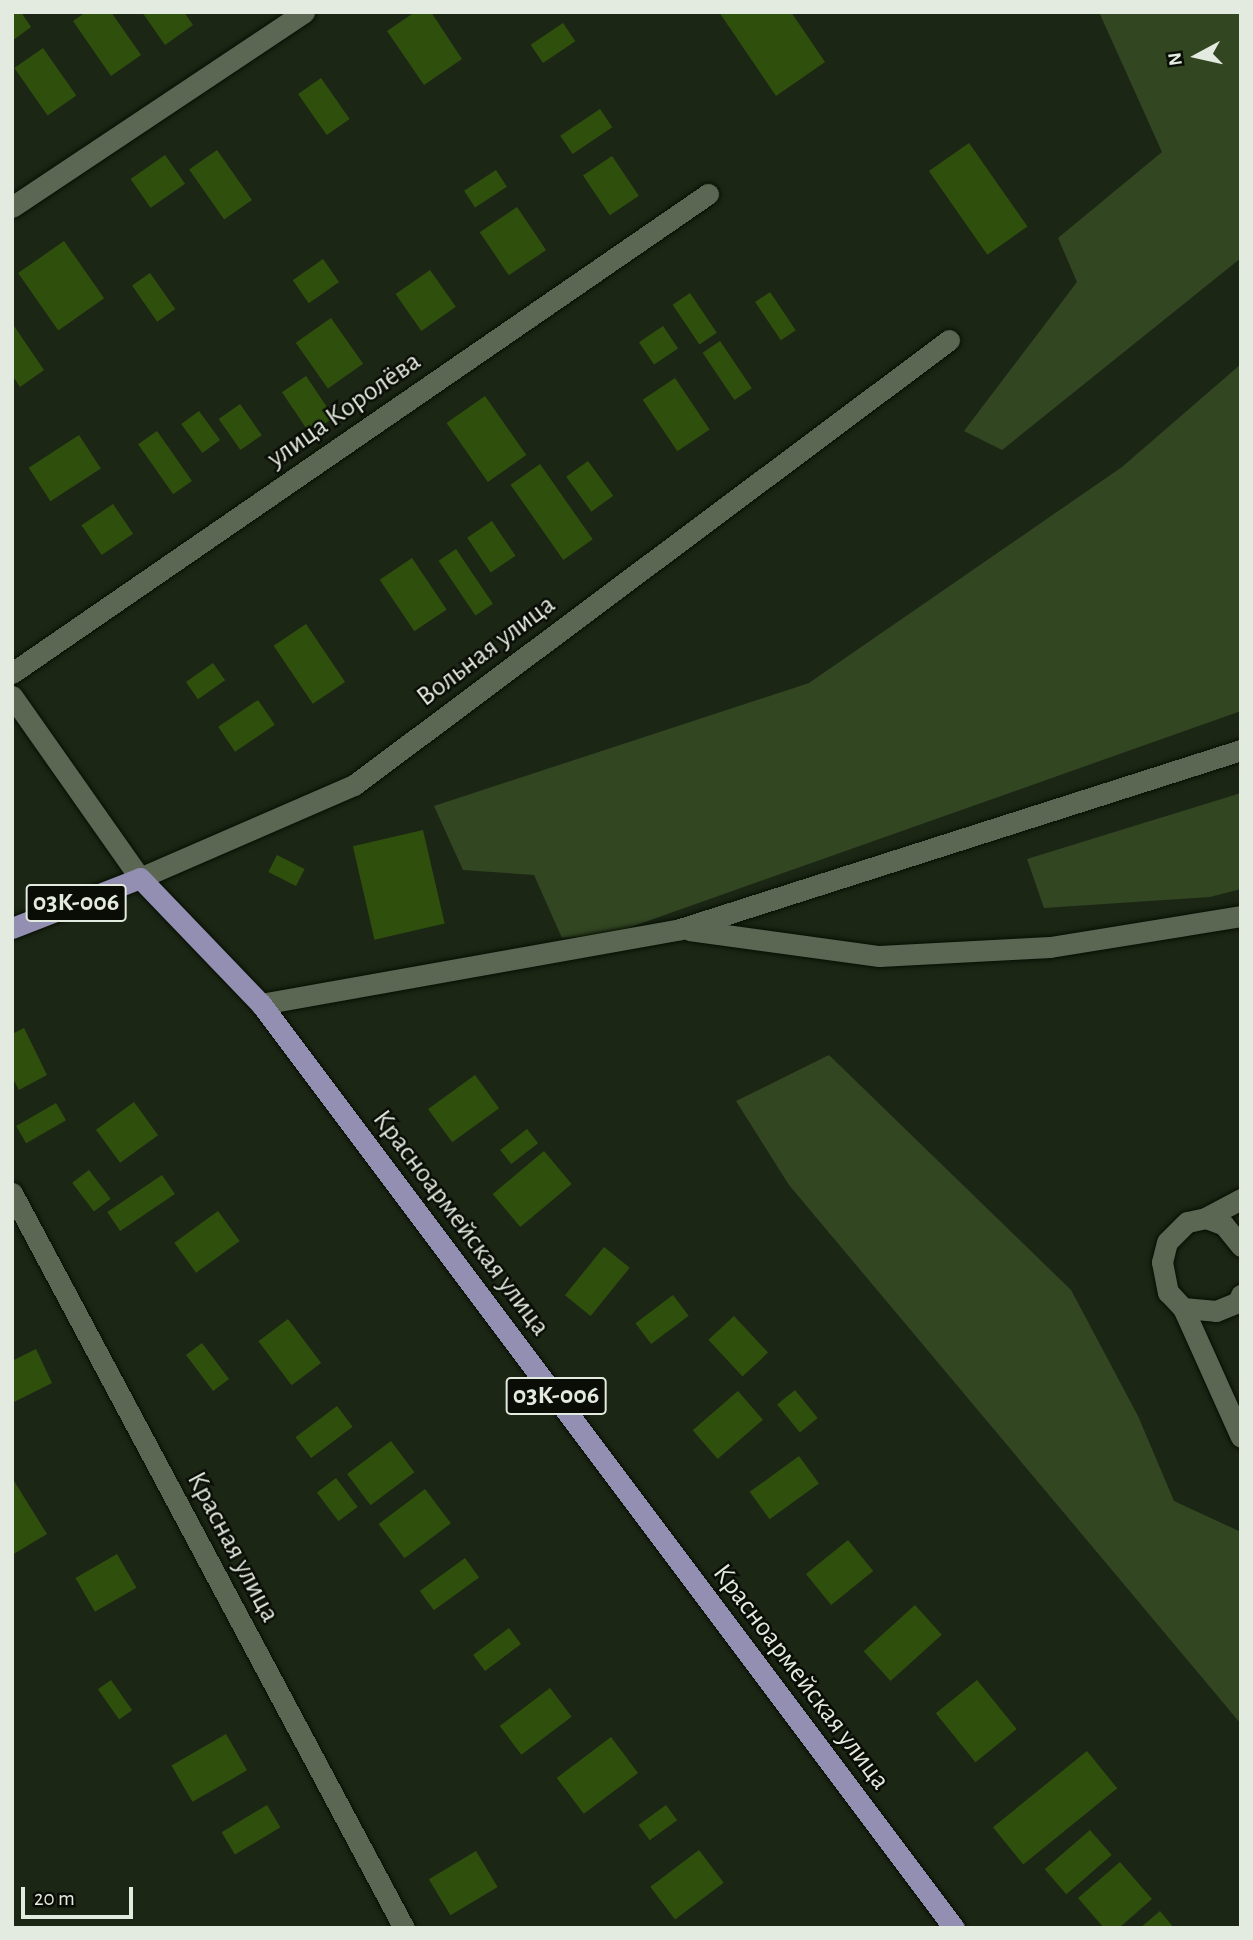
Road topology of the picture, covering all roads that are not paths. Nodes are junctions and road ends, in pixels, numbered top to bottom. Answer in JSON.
{"nodes":[{"id":1,"x":304,"y":12,"type":"edge"},
{"id":2,"x":708,"y":194,"type":"dead end"},
{"id":3,"x":12,"y":207,"type":"edge"},
{"id":4,"x":949,"y":340,"type":"dead end"},
{"id":5,"x":12,"y":673,"type":"edge"},
{"id":6,"x":12,"y":696,"type":"edge"},
{"id":7,"x":1241,"y":750,"type":"edge"},
{"id":8,"x":139,"y":878,"type":"junction"},
{"id":9,"x":1241,"y":916,"type":"edge"},
{"id":10,"x":12,"y":928,"type":"edge"},
{"id":11,"x":680,"y":929,"type":"junction"},
{"id":12,"x":261,"y":1004,"type":"junction"},
{"id":13,"x":12,"y":1193,"type":"edge"},
{"id":14,"x":1241,"y":1199,"type":"edge"},
{"id":15,"x":1206,"y":1218,"type":"junction"},
{"id":16,"x":1241,"y":1246,"type":"edge"},
{"id":17,"x":1241,"y":1295,"type":"edge"},
{"id":18,"x":1183,"y":1308,"type":"junction"},
{"id":19,"x":1241,"y":1437,"type":"edge"},
{"id":20,"x":404,"y":1928,"type":"edge"},
{"id":21,"x":954,"y":1928,"type":"edge"}],
"edges":[{"from":1,"to":3,"type":"street"},
{"from":2,"to":5,"type":"street","name":"улица Королёва"},
{"from":4,"to":8,"type":"street","name":"Вольная улица"},
{"from":6,"to":8,"type":"street","name":"Красноармейская улица"},
{"from":7,"to":11,"type":"street"},
{"from":8,"to":10,"type":"main road","name":"Вольная улица","number":"03К-006"},
{"from":8,"to":12,"type":"main road","name":"Красноармейская улица","number":"03К-006"},
{"from":9,"to":11,"type":"street"},
{"from":11,"to":12,"type":"street"},
{"from":12,"to":21,"type":"main road","name":"Красноармейская улица","number":"03К-006"},
{"from":13,"to":20,"type":"street","name":"Красная улица"},
{"from":14,"to":15,"type":"street"},
{"from":15,"to":16,"type":"street"},
{"from":15,"to":18,"type":"street"},
{"from":17,"to":18,"type":"street"},
{"from":18,"to":19,"type":"street"}]}
